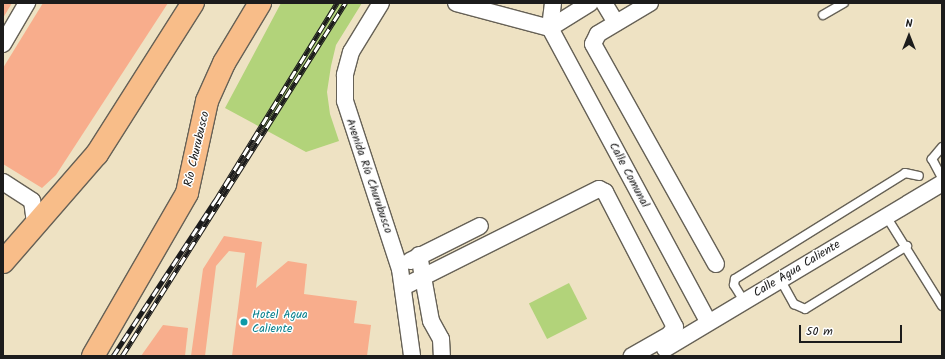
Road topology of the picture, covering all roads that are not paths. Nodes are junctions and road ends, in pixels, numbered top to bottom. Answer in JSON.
{"nodes":[{"id":1,"x":27,"y":3,"type":"edge"},
{"id":2,"x":193,"y":3,"type":"edge"},
{"id":3,"x":260,"y":3,"type":"edge"},
{"id":4,"x":381,"y":3,"type":"edge"},
{"id":5,"x":456,"y":3,"type":"edge"},
{"id":6,"x":554,"y":3,"type":"edge"},
{"id":7,"x":590,"y":3,"type":"edge"},
{"id":8,"x":604,"y":3,"type":"edge"},
{"id":9,"x":650,"y":3,"type":"edge"},
{"id":10,"x":844,"y":3,"type":"edge"},
{"id":11,"x":823,"y":15,"type":"dead end"},
{"id":12,"x":616,"y":24,"type":"junction"},
{"id":13,"x":550,"y":28,"type":"junction"},
{"id":14,"x":3,"y":44,"type":"edge"},
{"id":15,"x":942,"y":147,"type":"edge"},
{"id":16,"x":919,"y":176,"type":"dead end"},
{"id":17,"x":942,"y":178,"type":"edge"},
{"id":18,"x":3,"y":182,"type":"edge"},
{"id":19,"x":942,"y":183,"type":"edge"},
{"id":20,"x":886,"y":216,"type":"junction"},
{"id":21,"x":35,"y":223,"type":"junction"},
{"id":22,"x":480,"y":226,"type":"dead end"},
{"id":23,"x":10,"y":246,"type":"edge"},
{"id":24,"x":907,"y":246,"type":"junction"},
{"id":25,"x":419,"y":255,"type":"junction"},
{"id":26,"x":3,"y":262,"type":"edge"},
{"id":27,"x":716,"y":264,"type":"dead end"},
{"id":28,"x":400,"y":269,"type":"junction"},
{"id":29,"x":422,"y":278,"type":"junction"},
{"id":30,"x":780,"y":280,"type":"junction"},
{"id":31,"x":404,"y":287,"type":"junction"},
{"id":32,"x":744,"y":301,"type":"junction"},
{"id":33,"x":942,"y":306,"type":"edge"},
{"id":34,"x":708,"y":322,"type":"junction"},
{"id":35,"x":441,"y":339,"type":"junction"},
{"id":36,"x":662,"y":354,"type":"edge"},
{"id":37,"x":93,"y":356,"type":"edge"},
{"id":38,"x":412,"y":356,"type":"edge"},
{"id":39,"x":442,"y":356,"type":"edge"},
{"id":40,"x":452,"y":356,"type":"edge"},
{"id":41,"x":632,"y":356,"type":"edge"}],
"edges":[{"from":1,"to":14,"type":"street"},
{"from":2,"to":21,"type":"main road"},
{"from":3,"to":37,"type":"main road","name":"Río Churubusco"},
{"from":4,"to":28,"type":"street","name":"Avenida Río Churubusco"},
{"from":5,"to":13,"type":"street"},
{"from":6,"to":13,"type":"street"},
{"from":7,"to":13,"type":"street"},
{"from":8,"to":12,"type":"street"},
{"from":9,"to":12,"type":"street"},
{"from":10,"to":11,"type":"lane"},
{"from":12,"to":27,"type":"street"},
{"from":13,"to":34,"type":"street","name":"Calle Comunal"},
{"from":15,"to":17,"type":"lane"},
{"from":16,"to":32,"type":"lane"},
{"from":18,"to":21,"type":"street"},
{"from":19,"to":20,"type":"street","name":"Calle Agua Caliente"},
{"from":20,"to":24,"type":"lane"},
{"from":20,"to":30,"type":"street","name":"Calle Agua Caliente"},
{"from":21,"to":23,"type":"main road"},
{"from":22,"to":25,"type":"street"},
{"from":23,"to":26,"type":"main road"},
{"from":24,"to":30,"type":"lane"},
{"from":24,"to":33,"type":"lane"},
{"from":25,"to":28,"type":"street"},
{"from":25,"to":29,"type":"street"},
{"from":28,"to":31,"type":"street","name":"Avenida Río Churubusco"},
{"from":29,"to":31,"type":"street"},
{"from":29,"to":35,"type":"street"},
{"from":29,"to":41,"type":"street"},
{"from":30,"to":32,"type":"street","name":"Calle Agua Caliente"},
{"from":31,"to":38,"type":"street","name":"Avenida Río Churubusco"},
{"from":32,"to":34,"type":"street","name":"Calle Agua Caliente"},
{"from":34,"to":36,"type":"street","name":"Calle Agua Caliente"},
{"from":35,"to":39,"type":"street"},
{"from":35,"to":40,"type":"street"}]}
